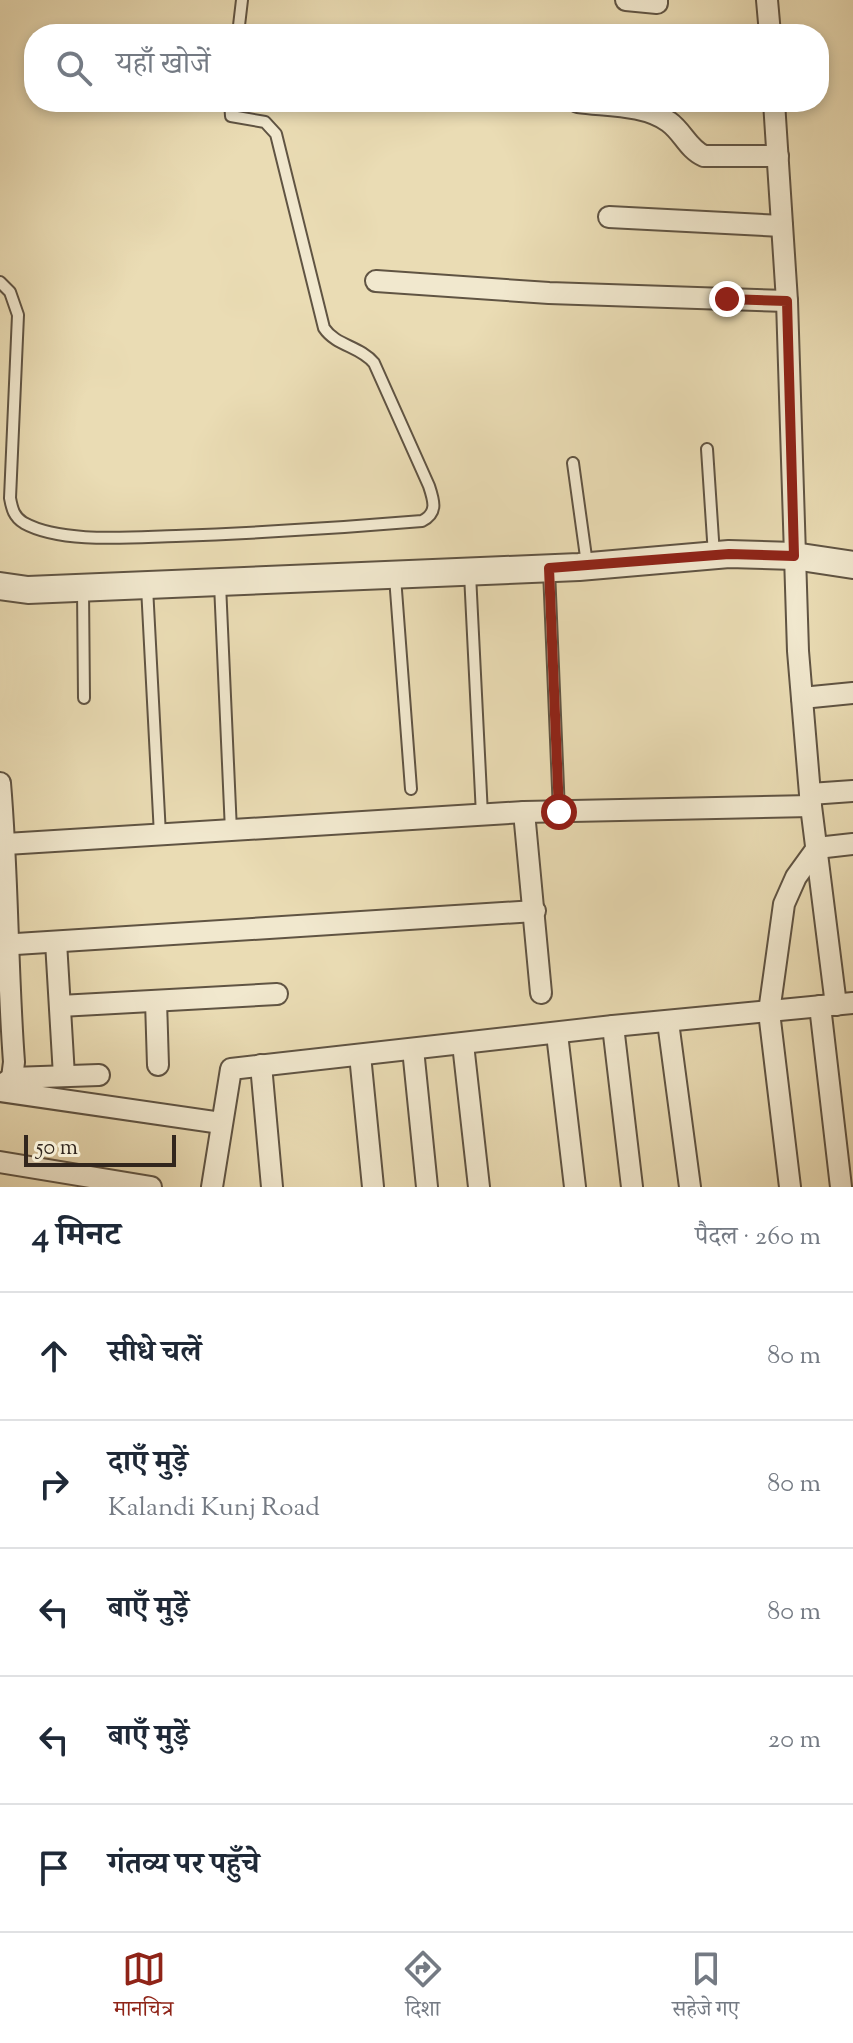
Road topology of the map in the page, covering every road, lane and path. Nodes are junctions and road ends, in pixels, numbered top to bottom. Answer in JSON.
{"nodes":[{"id":1,"x":242,"y":0,"type":"edge"},
{"id":2,"x":626,"y":0,"type":"edge"},
{"id":3,"x":657,"y":0,"type":"edge"},
{"id":4,"x":767,"y":0,"type":"edge"},
{"id":5,"x":239,"y":24,"type":"edge"},
{"id":6,"x":769,"y":24,"type":"edge"},
{"id":7,"x":231,"y":112,"type":"edge"},
{"id":8,"x":644,"y":112,"type":"edge"},
{"id":9,"x":775,"y":112,"type":"edge"},
{"id":10,"x":778,"y":156,"type":"junction"},
{"id":11,"x":609,"y":217,"type":"dead end"},
{"id":12,"x":782,"y":226,"type":"junction"},
{"id":13,"x":376,"y":281,"type":"dead end"},
{"id":14,"x":0,"y":282,"type":"edge"},
{"id":15,"x":787,"y":301,"type":"junction"},
{"id":16,"x":707,"y":449,"type":"dead end"},
{"id":17,"x":573,"y":463,"type":"dead end"},
{"id":18,"x":714,"y":556,"type":"junction"},
{"id":19,"x":794,"y":556,"type":"junction"},
{"id":20,"x":853,"y":565,"type":"edge"},
{"id":21,"x":583,"y":567,"type":"junction"},
{"id":22,"x":549,"y":568,"type":"junction"},
{"id":23,"x":470,"y":572,"type":"junction"},
{"id":24,"x":395,"y":575,"type":"junction"},
{"id":25,"x":219,"y":582,"type":"junction"},
{"id":26,"x":147,"y":585,"type":"junction"},
{"id":27,"x":0,"y":586,"type":"edge"},
{"id":28,"x":83,"y":588,"type":"junction"},
{"id":29,"x":853,"y":693,"type":"edge"},
{"id":30,"x":84,"y":698,"type":"dead end"},
{"id":31,"x":802,"y":698,"type":"junction"},
{"id":32,"x":0,"y":783,"type":"edge"},
{"id":33,"x":411,"y":789,"type":"dead end"},
{"id":34,"x":853,"y":791,"type":"edge"},
{"id":35,"x":810,"y":800,"type":"junction"},
{"id":36,"x":524,"y":812,"type":"junction"},
{"id":37,"x":559,"y":812,"type":"junction"},
{"id":38,"x":482,"y":815,"type":"junction"},
{"id":39,"x":231,"y":831,"type":"junction"},
{"id":40,"x":160,"y":835,"type":"junction"},
{"id":41,"x":6,"y":844,"type":"junction"},
{"id":42,"x":853,"y":844,"type":"edge"},
{"id":43,"x":817,"y":848,"type":"junction"},
{"id":44,"x":2,"y":881,"type":"edge"},
{"id":45,"x":535,"y":911,"type":"junction"},
{"id":46,"x":56,"y":942,"type":"junction"},
{"id":47,"x":3,"y":945,"type":"edge"},
{"id":48,"x":541,"y":993,"type":"dead end"},
{"id":49,"x":277,"y":994,"type":"dead end"},
{"id":50,"x":156,"y":1001,"type":"junction"},
{"id":51,"x":836,"y":1004,"type":"edge"},
{"id":52,"x":60,"y":1006,"type":"junction"},
{"id":53,"x":769,"y":1012,"type":"junction"},
{"id":54,"x":668,"y":1022,"type":"junction"},
{"id":55,"x":613,"y":1026,"type":"junction"},
{"id":56,"x":557,"y":1034,"type":"junction"},
{"id":57,"x":463,"y":1044,"type":"junction"},
{"id":58,"x":413,"y":1049,"type":"junction"},
{"id":59,"x":360,"y":1055,"type":"junction"},
{"id":60,"x":158,"y":1065,"type":"dead end"},
{"id":61,"x":261,"y":1065,"type":"junction"},
{"id":62,"x":99,"y":1075,"type":"dead end"},
{"id":63,"x":64,"y":1076,"type":"junction"},
{"id":64,"x":4,"y":1085,"type":"edge"},
{"id":65,"x":221,"y":1123,"type":"junction"},
{"id":66,"x":0,"y":1162,"type":"edge"},
{"id":67,"x":151,"y":1187,"type":"edge"},
{"id":68,"x":212,"y":1187,"type":"edge"},
{"id":69,"x":272,"y":1187,"type":"edge"},
{"id":70,"x":373,"y":1187,"type":"edge"},
{"id":71,"x":427,"y":1187,"type":"edge"},
{"id":72,"x":479,"y":1187,"type":"edge"},
{"id":73,"x":575,"y":1187,"type":"edge"},
{"id":74,"x":632,"y":1187,"type":"edge"},
{"id":75,"x":690,"y":1187,"type":"edge"},
{"id":76,"x":790,"y":1187,"type":"edge"},
{"id":77,"x":841,"y":1187,"type":"edge"}],
"edges":[{"from":1,"to":5,"type":"lane"},
{"from":2,"to":3,"type":"street"},
{"from":4,"to":6,"type":"street"},
{"from":7,"to":14,"type":"lane"},
{"from":8,"to":10,"type":"street"},
{"from":9,"to":10,"type":"street"},
{"from":10,"to":12,"type":"street"},
{"from":11,"to":12,"type":"street"},
{"from":12,"to":15,"type":"street"},
{"from":13,"to":15,"type":"street"},
{"from":15,"to":19,"type":"street"},
{"from":16,"to":18,"type":"lane"},
{"from":17,"to":21,"type":"lane"},
{"from":18,"to":19,"type":"street"},
{"from":18,"to":21,"type":"street"},
{"from":19,"to":20,"type":"street"},
{"from":19,"to":31,"type":"street"},
{"from":21,"to":22,"type":"street"},
{"from":22,"to":23,"type":"street"},
{"from":22,"to":37,"type":"lane"},
{"from":23,"to":24,"type":"street"},
{"from":23,"to":38,"type":"lane"},
{"from":24,"to":25,"type":"street"},
{"from":24,"to":33,"type":"lane"},
{"from":25,"to":26,"type":"street"},
{"from":25,"to":39,"type":"lane"},
{"from":26,"to":28,"type":"street"},
{"from":26,"to":40,"type":"lane"},
{"from":27,"to":28,"type":"street"},
{"from":28,"to":30,"type":"lane"},
{"from":29,"to":31,"type":"street"},
{"from":31,"to":35,"type":"street"},
{"from":32,"to":41,"type":"street"},
{"from":34,"to":35,"type":"street"},
{"from":35,"to":37,"type":"street"},
{"from":35,"to":43,"type":"street"},
{"from":36,"to":37,"type":"street"},
{"from":36,"to":38,"type":"street"},
{"from":36,"to":45,"type":"street"},
{"from":38,"to":39,"type":"street"},
{"from":39,"to":40,"type":"street"},
{"from":40,"to":41,"type":"street"},
{"from":41,"to":44,"type":"street"},
{"from":42,"to":43,"type":"street"},
{"from":43,"to":51,"type":"street"},
{"from":43,"to":53,"type":"street"},
{"from":44,"to":47,"type":"street"},
{"from":45,"to":46,"type":"street"},
{"from":45,"to":48,"type":"street"},
{"from":46,"to":47,"type":"street"},
{"from":46,"to":52,"type":"street"},
{"from":47,"to":64,"type":"street"},
{"from":49,"to":50,"type":"street"},
{"from":50,"to":52,"type":"street"},
{"from":50,"to":60,"type":"street"},
{"from":51,"to":53,"type":"street"},
{"from":51,"to":77,"type":"street"},
{"from":52,"to":63,"type":"street"},
{"from":53,"to":54,"type":"street"},
{"from":53,"to":76,"type":"street"},
{"from":54,"to":55,"type":"street"},
{"from":54,"to":75,"type":"street"},
{"from":55,"to":56,"type":"street"},
{"from":55,"to":74,"type":"street"},
{"from":56,"to":57,"type":"street"},
{"from":56,"to":73,"type":"street"},
{"from":57,"to":58,"type":"street"},
{"from":57,"to":72,"type":"street"},
{"from":58,"to":59,"type":"street"},
{"from":58,"to":71,"type":"street"},
{"from":59,"to":61,"type":"street"},
{"from":59,"to":70,"type":"street"},
{"from":61,"to":65,"type":"street"},
{"from":61,"to":69,"type":"street"},
{"from":62,"to":63,"type":"street"},
{"from":63,"to":64,"type":"street"},
{"from":64,"to":65,"type":"street"},
{"from":65,"to":68,"type":"street"},
{"from":66,"to":67,"type":"street"}]}
